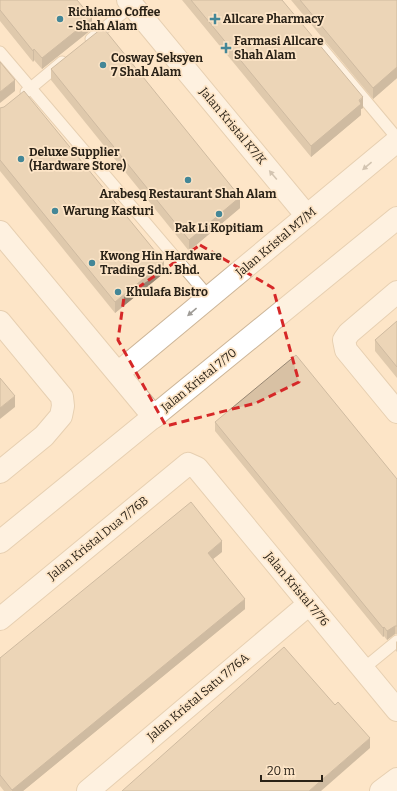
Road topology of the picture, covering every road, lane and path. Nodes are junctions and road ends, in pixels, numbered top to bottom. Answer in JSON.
{"nodes":[{"id":1,"x":133,"y":2,"type":"edge"},
{"id":2,"x":312,"y":36,"type":"edge"},
{"id":3,"x":84,"y":44,"type":"edge"},
{"id":4,"x":0,"y":52,"type":"edge"},
{"id":5,"x":72,"y":54,"type":"edge"},
{"id":6,"x":30,"y":88,"type":"junction"},
{"id":7,"x":18,"y":98,"type":"edge"},
{"id":8,"x":397,"y":138,"type":"edge"},
{"id":9,"x":397,"y":141,"type":"edge"},
{"id":10,"x":307,"y":216,"type":"junction"},
{"id":11,"x":397,"y":218,"type":"edge"},
{"id":12,"x":0,"y":232,"type":"edge"},
{"id":13,"x":397,"y":292,"type":"edge"},
{"id":14,"x":209,"y":297,"type":"junction"},
{"id":15,"x":0,"y":322,"type":"edge"},
{"id":16,"x":118,"y":373,"type":"junction"},
{"id":17,"x":397,"y":412,"type":"edge"},
{"id":18,"x":154,"y":417,"type":"junction"},
{"id":19,"x":197,"y":468,"type":"joint"},
{"id":20,"x":0,"y":472,"type":"edge"},
{"id":21,"x":0,"y":542,"type":"edge"},
{"id":22,"x":309,"y":604,"type":"junction"},
{"id":23,"x":0,"y":619,"type":"edge"},
{"id":24,"x":397,"y":641,"type":"edge"},
{"id":25,"x":363,"y":668,"type":"junction"},
{"id":26,"x":397,"y":710,"type":"edge"},
{"id":27,"x":397,"y":779,"type":"edge"},
{"id":28,"x":88,"y":791,"type":"edge"},
{"id":29,"x":381,"y":791,"type":"edge"}],
"edges":[{"from":1,"to":3,"type":"lane"},
{"from":10,"to":1,"type":"street","name":"Jalan Kristal K7/K","one_way":true},
{"from":2,"to":8,"type":"lane"},
{"from":4,"to":6,"type":"lane"},
{"from":5,"to":6,"type":"lane"},
{"from":6,"to":7,"type":"lane"},
{"from":6,"to":14,"type":"lane"},
{"from":9,"to":10,"type":"street","name":"Jalan Kristal M7/M","one_way":true},
{"from":10,"to":14,"type":"street","name":"Jalan Kristal M7/M"},
{"from":11,"to":18,"type":"street","name":"Jalan Kristal 7/70"},
{"from":12,"to":16,"type":"street"},
{"from":13,"to":17,"type":"street"},
{"from":14,"to":16,"type":"street","name":"Jalan Kristal M7/M","one_way":true},
{"from":15,"to":20,"type":"street"},
{"from":16,"to":18,"type":"street"},
{"from":18,"to":21,"type":"street","name":"Jalan Kristal 7/70"},
{"from":19,"to":22,"type":"street","name":"Jalan Kristal 7/76"},
{"from":19,"to":23,"type":"street","name":"Jalan Kristal Dua 7/76B"},
{"from":22,"to":25,"type":"street","name":"Jalan Kristal 7/76"},
{"from":22,"to":28,"type":"street","name":"Jalan Kristal Satu 7/76A"},
{"from":24,"to":25,"type":"lane"},
{"from":25,"to":26,"type":"street","name":"Jalan Kristal 7/76"},
{"from":27,"to":29,"type":"street"}]}
